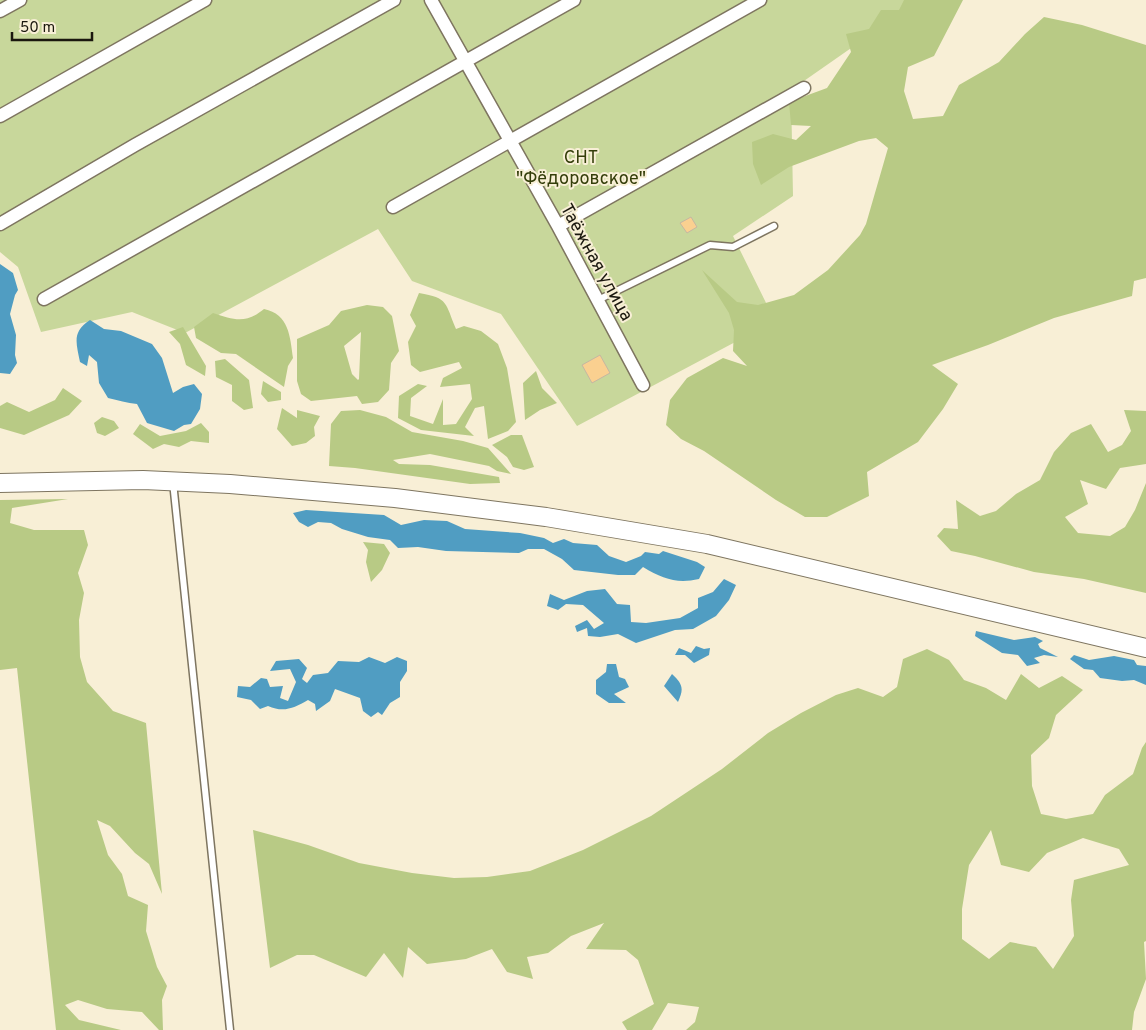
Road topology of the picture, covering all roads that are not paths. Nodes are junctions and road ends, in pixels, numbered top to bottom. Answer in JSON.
{"nodes":[{"id":1,"x":20,"y":0,"type":"edge"},
{"id":2,"x":205,"y":0,"type":"edge"},
{"id":3,"x":394,"y":0,"type":"edge"},
{"id":4,"x":431,"y":0,"type":"edge"},
{"id":5,"x":574,"y":0,"type":"edge"},
{"id":6,"x":760,"y":0,"type":"edge"},
{"id":7,"x":0,"y":11,"type":"edge"},
{"id":8,"x":466,"y":61,"type":"junction"},
{"id":9,"x":804,"y":88,"type":"dead end"},
{"id":10,"x":0,"y":116,"type":"edge"},
{"id":11,"x":509,"y":141,"type":"junction"},
{"id":12,"x":393,"y":207,"type":"dead end"},
{"id":13,"x":0,"y":224,"type":"edge"},
{"id":14,"x":558,"y":226,"type":"junction"},
{"id":15,"x":774,"y":226,"type":"dead end"},
{"id":16,"x":44,"y":299,"type":"dead end"},
{"id":17,"x":598,"y":300,"type":"junction"},
{"id":18,"x":643,"y":385,"type":"dead end"},
{"id":19,"x":173,"y":481,"type":"junction"},
{"id":20,"x":0,"y":483,"type":"edge"},
{"id":21,"x":1146,"y":648,"type":"edge"},
{"id":22,"x":230,"y":1030,"type":"edge"}],
"edges":[{"from":1,"to":7,"type":"street"},
{"from":2,"to":10,"type":"street"},
{"from":3,"to":13,"type":"street"},
{"from":4,"to":8,"type":"street","name":"Таёжная улица"},
{"from":5,"to":8,"type":"street"},
{"from":6,"to":11,"type":"street"},
{"from":8,"to":11,"type":"street","name":"Таёжная улица"},
{"from":8,"to":16,"type":"street"},
{"from":9,"to":14,"type":"street"},
{"from":11,"to":12,"type":"street"},
{"from":11,"to":14,"type":"street","name":"Таёжная улица"},
{"from":14,"to":17,"type":"street","name":"Таёжная улица"},
{"from":15,"to":17,"type":"lane"},
{"from":17,"to":18,"type":"street","name":"Таёжная улица"},
{"from":19,"to":20,"type":"main road"},
{"from":19,"to":21,"type":"main road"},
{"from":19,"to":22,"type":"lane"}]}
